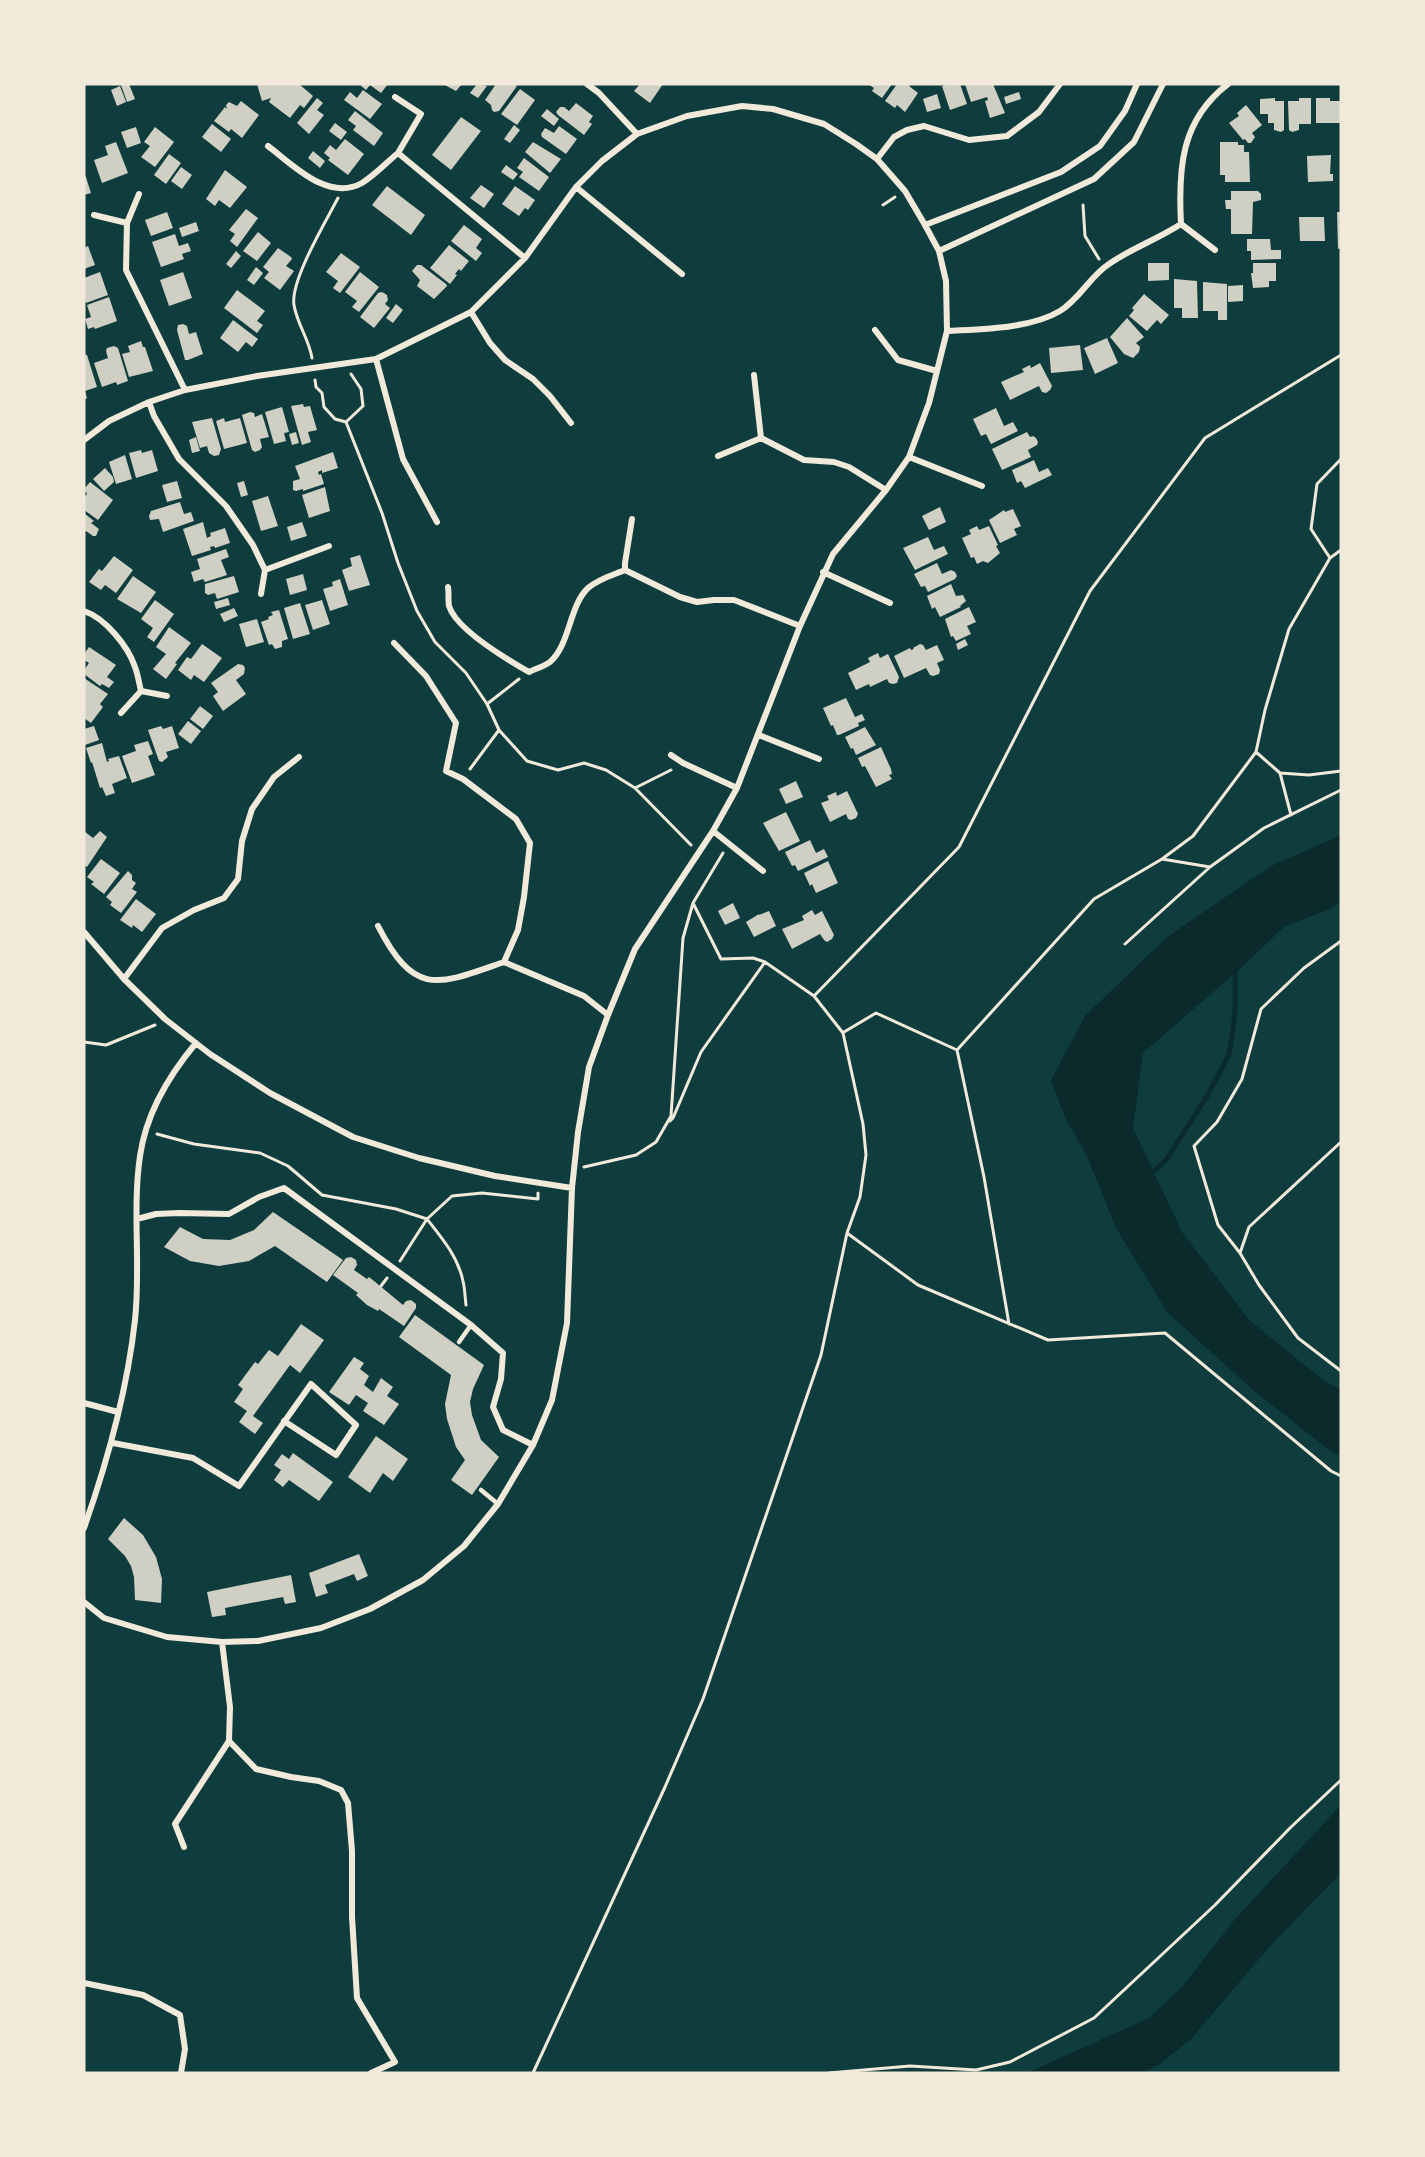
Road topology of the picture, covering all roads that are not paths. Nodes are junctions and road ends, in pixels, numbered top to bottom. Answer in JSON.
{"nodes":[{"id":1,"x":587,"y":84,"type":"edge"},
{"id":2,"x":1060,"y":84,"type":"edge"},
{"id":3,"x":1137,"y":84,"type":"edge"},
{"id":4,"x":1163,"y":84,"type":"edge"},
{"id":5,"x":1228,"y":84,"type":"edge"},
{"id":6,"x":395,"y":97,"type":"dead end"},
{"id":7,"x":637,"y":134,"type":"junction"},
{"id":8,"x":268,"y":146,"type":"dead end"},
{"id":9,"x":398,"y":153,"type":"junction"},
{"id":10,"x":877,"y":159,"type":"junction"},
{"id":11,"x":576,"y":187,"type":"junction"},
{"id":12,"x":139,"y":194,"type":"dead end"},
{"id":13,"x":94,"y":215,"type":"dead end"},
{"id":14,"x":127,"y":223,"type":"junction"},
{"id":15,"x":1181,"y":224,"type":"junction"},
{"id":16,"x":925,"y":225,"type":"junction"},
{"id":17,"x":1215,"y":250,"type":"dead end"},
{"id":18,"x":939,"y":251,"type":"junction"},
{"id":19,"x":525,"y":258,"type":"junction"},
{"id":20,"x":682,"y":274,"type":"dead end"},
{"id":21,"x":471,"y":312,"type":"junction"},
{"id":22,"x":875,"y":330,"type":"dead end"},
{"id":23,"x":947,"y":331,"type":"junction"},
{"id":24,"x":376,"y":359,"type":"junction"},
{"id":25,"x":938,"y":371,"type":"junction"},
{"id":26,"x":754,"y":375,"type":"dead end"},
{"id":27,"x":185,"y":390,"type":"junction"},
{"id":28,"x":148,"y":402,"type":"junction"},
{"id":29,"x":571,"y":423,"type":"dead end"},
{"id":30,"x":761,"y":438,"type":"junction"},
{"id":31,"x":84,"y":440,"type":"edge"},
{"id":32,"x":718,"y":456,"type":"dead end"},
{"id":33,"x":909,"y":457,"type":"junction"},
{"id":34,"x":982,"y":486,"type":"dead end"},
{"id":35,"x":886,"y":490,"type":"junction"},
{"id":36,"x":632,"y":519,"type":"dead end"},
{"id":37,"x":436,"y":522,"type":"dead end"},
{"id":38,"x":329,"y":546,"type":"dead end"},
{"id":39,"x":265,"y":570,"type":"junction"},
{"id":40,"x":626,"y":570,"type":"junction"},
{"id":41,"x":823,"y":572,"type":"junction"},
{"id":42,"x":448,"y":587,"type":"dead end"},
{"id":43,"x":261,"y":594,"type":"dead end"},
{"id":44,"x":891,"y":603,"type":"dead end"},
{"id":45,"x":84,"y":610,"type":"edge"},
{"id":46,"x":800,"y":626,"type":"junction"},
{"id":47,"x":394,"y":643,"type":"dead end"},
{"id":48,"x":141,"y":691,"type":"junction"},
{"id":49,"x":167,"y":696,"type":"dead end"},
{"id":50,"x":121,"y":712,"type":"dead end"},
{"id":51,"x":759,"y":735,"type":"junction"},
{"id":52,"x":671,"y":755,"type":"dead end"},
{"id":53,"x":298,"y":757,"type":"dead end"},
{"id":54,"x":819,"y":759,"type":"dead end"},
{"id":55,"x":737,"y":788,"type":"junction"},
{"id":56,"x":713,"y":831,"type":"junction"},
{"id":57,"x":763,"y":871,"type":"dead end"},
{"id":58,"x":378,"y":926,"type":"dead end"},
{"id":59,"x":84,"y":932,"type":"edge"},
{"id":60,"x":504,"y":962,"type":"junction"},
{"id":61,"x":124,"y":980,"type":"junction"},
{"id":62,"x":608,"y":1015,"type":"junction"},
{"id":63,"x":196,"y":1042,"type":"junction"},
{"id":64,"x":572,"y":1188,"type":"junction"},
{"id":65,"x":137,"y":1219,"type":"junction"},
{"id":66,"x":471,"y":1325,"type":"junction"},
{"id":67,"x":459,"y":1342,"type":"dead end"},
{"id":68,"x":84,"y":1403,"type":"edge"},
{"id":69,"x":118,"y":1412,"type":"junction"},
{"id":70,"x":284,"y":1421,"type":"junction"},
{"id":71,"x":113,"y":1443,"type":"junction"},
{"id":72,"x":533,"y":1445,"type":"junction"},
{"id":73,"x":481,"y":1490,"type":"dead end"},
{"id":74,"x":498,"y":1504,"type":"junction"},
{"id":75,"x":84,"y":1528,"type":"edge"},
{"id":76,"x":84,"y":1602,"type":"edge"},
{"id":77,"x":222,"y":1642,"type":"junction"},
{"id":78,"x":230,"y":1741,"type":"junction"},
{"id":79,"x":184,"y":1847,"type":"dead end"},
{"id":80,"x":84,"y":1983,"type":"edge"},
{"id":81,"x":181,"y":2073,"type":"edge"},
{"id":82,"x":371,"y":2073,"type":"edge"}],
"edges":[{"from":1,"to":7,"type":"street"},
{"from":2,"to":10,"type":"street"},
{"from":3,"to":16,"type":"street"},
{"from":4,"to":18,"type":"street"},
{"from":5,"to":15,"type":"street"},
{"from":6,"to":9,"type":"street"},
{"from":7,"to":10,"type":"street"},
{"from":7,"to":11,"type":"street"},
{"from":8,"to":9,"type":"street"},
{"from":9,"to":19,"type":"street"},
{"from":10,"to":16,"type":"street"},
{"from":11,"to":19,"type":"street"},
{"from":11,"to":20,"type":"street"},
{"from":12,"to":14,"type":"street"},
{"from":13,"to":14,"type":"street"},
{"from":14,"to":27,"type":"street"},
{"from":15,"to":17,"type":"street"},
{"from":15,"to":23,"type":"street"},
{"from":16,"to":18,"type":"street"},
{"from":18,"to":23,"type":"street"},
{"from":19,"to":21,"type":"street"},
{"from":21,"to":24,"type":"street"},
{"from":21,"to":29,"type":"street"},
{"from":22,"to":25,"type":"street"},
{"from":23,"to":25,"type":"street"},
{"from":24,"to":27,"type":"street"},
{"from":24,"to":37,"type":"street"},
{"from":25,"to":33,"type":"street"},
{"from":26,"to":30,"type":"street"},
{"from":27,"to":28,"type":"street"},
{"from":28,"to":31,"type":"street"},
{"from":28,"to":39,"type":"street"},
{"from":30,"to":32,"type":"street"},
{"from":30,"to":35,"type":"street"},
{"from":33,"to":34,"type":"street"},
{"from":33,"to":35,"type":"street"},
{"from":35,"to":41,"type":"street"},
{"from":36,"to":40,"type":"street"},
{"from":38,"to":39,"type":"street"},
{"from":39,"to":43,"type":"street"},
{"from":40,"to":42,"type":"street"},
{"from":40,"to":46,"type":"street"},
{"from":41,"to":44,"type":"street"},
{"from":41,"to":46,"type":"street"},
{"from":45,"to":48,"type":"street"},
{"from":46,"to":51,"type":"street"},
{"from":47,"to":60,"type":"street"},
{"from":48,"to":49,"type":"street"},
{"from":48,"to":50,"type":"street"},
{"from":51,"to":54,"type":"street"},
{"from":51,"to":55,"type":"street"},
{"from":52,"to":55,"type":"street"},
{"from":53,"to":61,"type":"street"},
{"from":55,"to":56,"type":"street"},
{"from":56,"to":57,"type":"street"},
{"from":56,"to":62,"type":"street"},
{"from":58,"to":60,"type":"street"},
{"from":59,"to":61,"type":"street"},
{"from":60,"to":62,"type":"street"},
{"from":61,"to":63,"type":"street"},
{"from":62,"to":64,"type":"street"},
{"from":63,"to":64,"type":"street"},
{"from":63,"to":65,"type":"street"},
{"from":64,"to":72,"type":"street"},
{"from":65,"to":66,"type":"street"},
{"from":65,"to":69,"type":"street"},
{"from":66,"to":67,"type":"lane"},
{"from":66,"to":72,"type":"street"},
{"from":68,"to":69,"type":"street"},
{"from":69,"to":71,"type":"street"},
{"from":70,"to":70,"type":"street"},
{"from":70,"to":71,"type":"street"},
{"from":71,"to":75,"type":"street"},
{"from":72,"to":74,"type":"street"},
{"from":73,"to":74,"type":"lane"},
{"from":74,"to":77,"type":"street"},
{"from":76,"to":77,"type":"street"},
{"from":77,"to":78,"type":"street"},
{"from":78,"to":79,"type":"street"},
{"from":78,"to":82,"type":"street"},
{"from":80,"to":81,"type":"street"}]}
